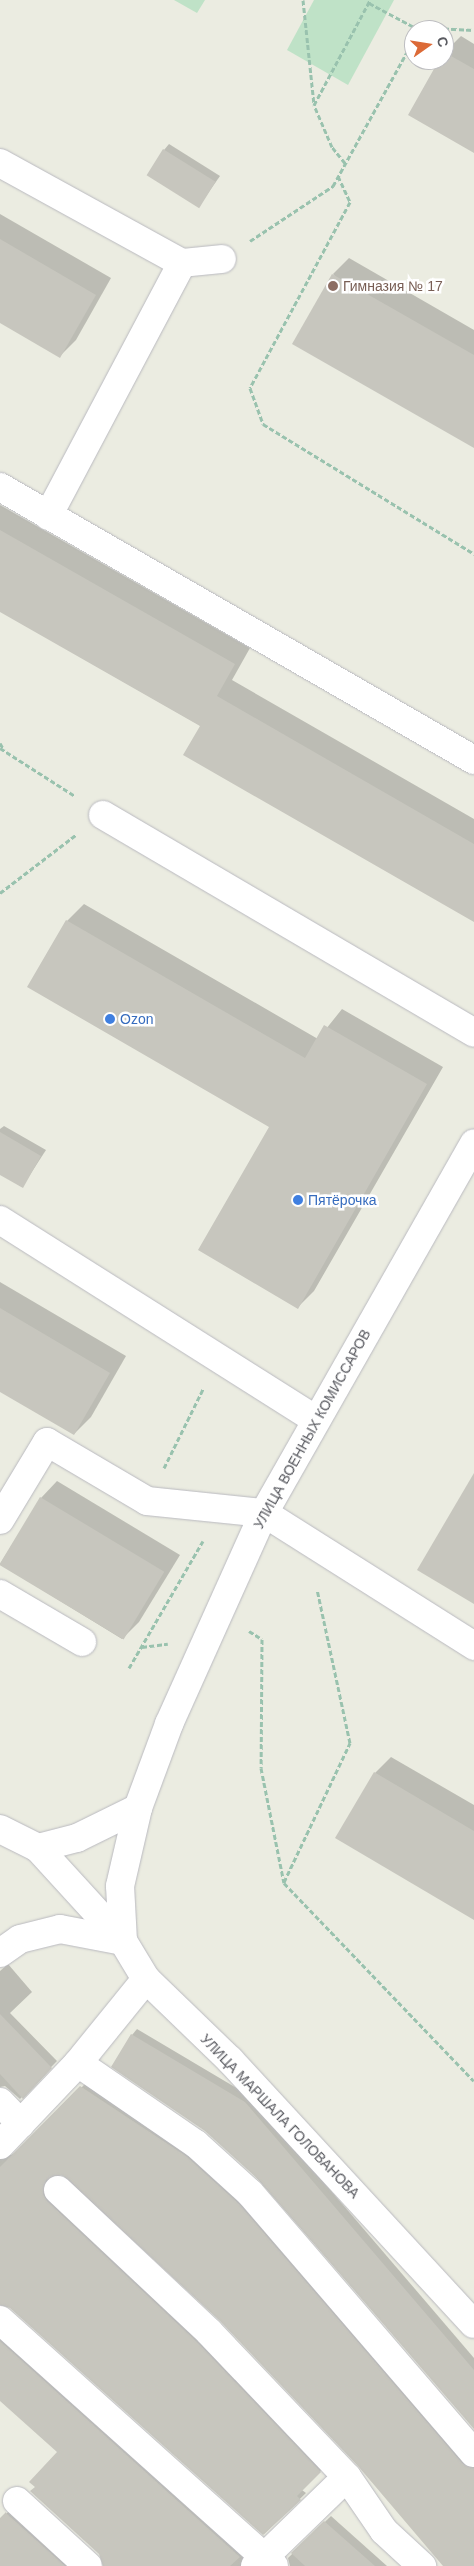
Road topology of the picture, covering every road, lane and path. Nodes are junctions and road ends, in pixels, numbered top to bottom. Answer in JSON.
{"nodes":[{"id":1,"x":304,"y":0,"type":"edge"},
{"id":2,"x":370,"y":1,"type":"edge"},
{"id":3,"x":404,"y":20,"type":"edge"},
{"id":4,"x":454,"y":30,"type":"edge"},
{"id":5,"x":474,"y":30,"type":"edge"},
{"id":6,"x":404,"y":57,"type":"edge"},
{"id":7,"x":314,"y":105,"type":"junction"},
{"id":8,"x":0,"y":163,"type":"edge"},
{"id":9,"x":345,"y":163,"type":"junction"},
{"id":10,"x":338,"y":176,"type":"junction"},
{"id":11,"x":278,"y":223,"type":"dead end"},
{"id":12,"x":222,"y":259,"type":"dead end"},
{"id":13,"x":182,"y":263,"type":"junction"},
{"id":14,"x":0,"y":487,"type":"edge"},
{"id":15,"x":48,"y":516,"type":"junction"},
{"id":16,"x":474,"y":554,"type":"edge"},
{"id":17,"x":0,"y":743,"type":"edge"},
{"id":18,"x":0,"y":748,"type":"edge"},
{"id":19,"x":4,"y":751,"type":"junction"},
{"id":20,"x":474,"y":760,"type":"edge"},
{"id":21,"x":103,"y":815,"type":"junction"},
{"id":22,"x":0,"y":893,"type":"edge"},
{"id":23,"x":474,"y":1033,"type":"edge"},
{"id":24,"x":474,"y":1144,"type":"edge"},
{"id":25,"x":0,"y":1220,"type":"edge"},
{"id":26,"x":218,"y":1359,"type":"junction"},
{"id":27,"x":315,"y":1419,"type":"junction"},
{"id":28,"x":147,"y":1501,"type":"junction"},
{"id":29,"x":222,"y":1509,"type":"junction"},
{"id":30,"x":264,"y":1513,"type":"junction"},
{"id":31,"x":0,"y":1520,"type":"edge"},
{"id":32,"x":307,"y":1540,"type":"junction"},
{"id":33,"x":0,"y":1594,"type":"edge"},
{"id":34,"x":219,"y":1613,"type":"junction"},
{"id":35,"x":82,"y":1642,"type":"dead end"},
{"id":36,"x":474,"y":1646,"type":"edge"},
{"id":37,"x":129,"y":1668,"type":"dead end"},
{"id":38,"x":138,"y":1808,"type":"junction"},
{"id":39,"x":0,"y":1828,"type":"edge"},
{"id":40,"x":38,"y":1848,"type":"junction"},
{"id":41,"x":284,"y":1883,"type":"junction"},
{"id":42,"x":123,"y":1942,"type":"junction"},
{"id":43,"x":0,"y":1953,"type":"edge"},
{"id":44,"x":146,"y":1979,"type":"junction"},
{"id":45,"x":78,"y":2063,"type":"junction"},
{"id":46,"x":474,"y":2082,"type":"edge"},
{"id":47,"x":0,"y":2102,"type":"edge"},
{"id":48,"x":21,"y":2124,"type":"junction"},
{"id":49,"x":0,"y":2145,"type":"edge"},
{"id":50,"x":58,"y":2190,"type":"dead end"},
{"id":51,"x":0,"y":2320,"type":"edge"},
{"id":52,"x":474,"y":2324,"type":"edge"},
{"id":53,"x":474,"y":2453,"type":"edge"},
{"id":54,"x":347,"y":2477,"type":"junction"},
{"id":55,"x":17,"y":2501,"type":"dead end"},
{"id":56,"x":264,"y":2563,"type":"edge"},
{"id":57,"x":88,"y":2566,"type":"edge"},
{"id":58,"x":422,"y":2566,"type":"edge"}],
"edges":[{"from":1,"to":7,"type":"path"},
{"from":2,"to":3,"type":"path"},
{"from":2,"to":7,"type":"path"},
{"from":4,"to":5,"type":"path"},
{"from":6,"to":9,"type":"path"},
{"from":7,"to":9,"type":"path"},
{"from":8,"to":13,"type":"street"},
{"from":9,"to":10,"type":"path"},
{"from":10,"to":11,"type":"path"},
{"from":10,"to":16,"type":"path"},
{"from":12,"to":13,"type":"street"},
{"from":13,"to":15,"type":"street"},
{"from":14,"to":15,"type":"street"},
{"from":15,"to":20,"type":"street"},
{"from":17,"to":19,"type":"path"},
{"from":18,"to":19,"type":"path"},
{"from":19,"to":21,"type":"path"},
{"from":21,"to":22,"type":"path"},
{"from":21,"to":23,"type":"street"},
{"from":24,"to":27,"type":"street","name":"УЛИЦА ВОЕННЫХ КОМИССАРОВ"},
{"from":25,"to":26,"type":"street"},
{"from":26,"to":27,"type":"street"},
{"from":26,"to":28,"type":"path"},
{"from":27,"to":30,"type":"street","name":"УЛИЦА ВОЕННЫХ КОМИССАРОВ"},
{"from":28,"to":29,"type":"street"},
{"from":28,"to":31,"type":"street"},
{"from":29,"to":30,"type":"street"},
{"from":29,"to":37,"type":"path"},
{"from":30,"to":32,"type":"street"},
{"from":30,"to":34,"type":"street","name":"УЛИЦА ВОЕННЫХ КОМИССАРОВ"},
{"from":32,"to":36,"type":"street"},
{"from":32,"to":41,"type":"path"},
{"from":33,"to":35,"type":"street"},
{"from":34,"to":38,"type":"street","name":"УЛИЦА ВОЕННЫХ КОМИССАРОВ"},
{"from":34,"to":41,"type":"path"},
{"from":38,"to":40,"type":"street"},
{"from":38,"to":42,"type":"street","name":"УЛИЦА ВОЕННЫХ КОМИССАРОВ"},
{"from":39,"to":40,"type":"street","name":"УЛИЦА МАРШАЛА ГОЛОВАНОВА"},
{"from":40,"to":42,"type":"street","name":"УЛИЦА МАРШАЛА ГОЛОВАНОВА"},
{"from":41,"to":46,"type":"path"},
{"from":42,"to":43,"type":"street"},
{"from":42,"to":44,"type":"street","name":"УЛИЦА МАРШАЛА ГОЛОВАНОВА"},
{"from":44,"to":45,"type":"street"},
{"from":44,"to":52,"type":"street","name":"УЛИЦА МАРШАЛА ГОЛОВАНОВА"},
{"from":45,"to":48,"type":"street"},
{"from":45,"to":53,"type":"street"},
{"from":47,"to":48,"type":"street"},
{"from":48,"to":49,"type":"street"},
{"from":50,"to":54,"type":"street"},
{"from":51,"to":56,"type":"street"},
{"from":54,"to":56,"type":"street"},
{"from":54,"to":58,"type":"street"},
{"from":55,"to":57,"type":"street"}]}
